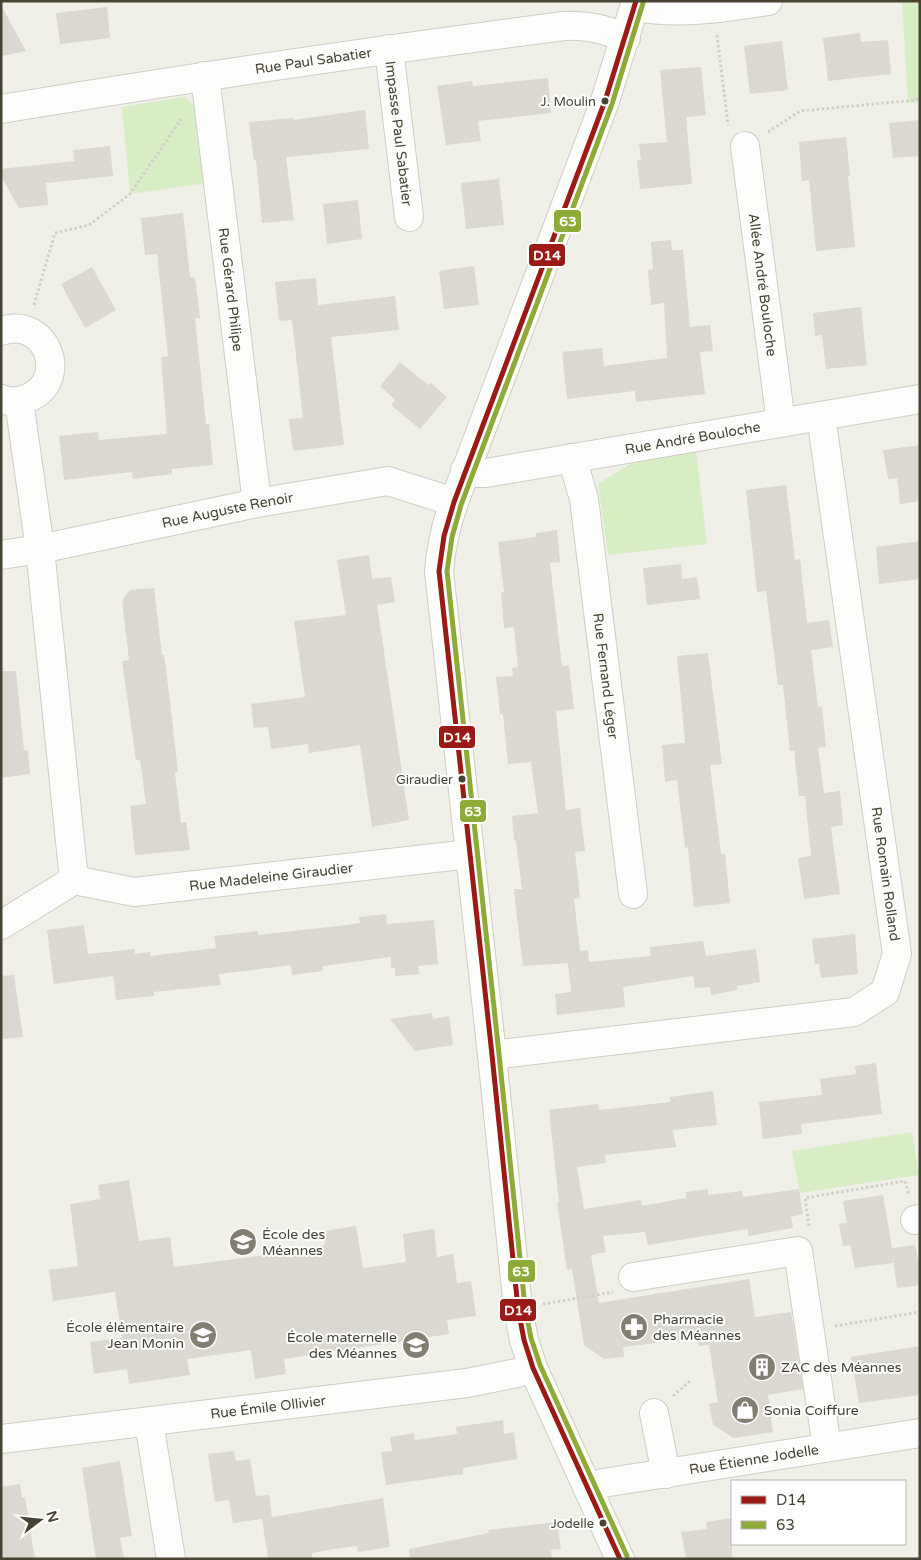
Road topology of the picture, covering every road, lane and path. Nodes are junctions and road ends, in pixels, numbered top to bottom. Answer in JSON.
{"nodes":[{"id":1,"x":768,"y":1,"type":"edge"},
{"id":2,"x":636,"y":4,"type":"edge"},
{"id":3,"x":714,"y":9,"type":"junction"},
{"id":4,"x":626,"y":38,"type":"junction"},
{"id":5,"x":389,"y":49,"type":"junction"},
{"id":6,"x":205,"y":76,"type":"junction"},
{"id":7,"x":920,"y":96,"type":"edge"},
{"id":8,"x":1,"y":109,"type":"edge"},
{"id":9,"x":186,"y":112,"type":"dead end"},
{"id":10,"x":745,"y":146,"type":"junction"},
{"id":11,"x":409,"y":218,"type":"dead end"},
{"id":12,"x":13,"y":330,"type":"edge"},
{"id":13,"x":10,"y":400,"type":"edge"},
{"id":14,"x":920,"y":400,"type":"edge"},
{"id":15,"x":821,"y":416,"type":"junction"},
{"id":16,"x":781,"y":423,"type":"junction"},
{"id":17,"x":572,"y":458,"type":"junction"},
{"id":18,"x":465,"y":470,"type":"junction"},
{"id":19,"x":454,"y":502,"type":"junction"},
{"id":20,"x":257,"y":503,"type":"junction"},
{"id":21,"x":40,"y":549,"type":"junction"},
{"id":22,"x":1,"y":555,"type":"edge"},
{"id":23,"x":470,"y":854,"type":"junction"},
{"id":24,"x":74,"y":880,"type":"junction"},
{"id":25,"x":633,"y":894,"type":"dead end"},
{"id":26,"x":1,"y":925,"type":"edge"},
{"id":27,"x":492,"y":1055,"type":"junction"},
{"id":28,"x":918,"y":1220,"type":"edge"},
{"id":29,"x":798,"y":1251,"type":"junction"},
{"id":30,"x":633,"y":1276,"type":"joint"},
{"id":31,"x":518,"y":1308,"type":"junction"},
{"id":32,"x":920,"y":1312,"type":"edge"},
{"id":33,"x":810,"y":1330,"type":"junction"},
{"id":34,"x":533,"y":1368,"type":"junction"},
{"id":35,"x":654,"y":1413,"type":"dead end"},
{"id":36,"x":149,"y":1422,"type":"junction"},
{"id":37,"x":920,"y":1433,"type":"edge"},
{"id":38,"x":1,"y":1439,"type":"edge"},
{"id":39,"x":828,"y":1447,"type":"junction"},
{"id":40,"x":666,"y":1474,"type":"junction"},
{"id":41,"x":588,"y":1490,"type":"junction"},
{"id":42,"x":171,"y":1559,"type":"edge"},
{"id":43,"x":620,"y":1559,"type":"edge"}],
"edges":[{"from":1,"to":3,"type":"street"},
{"from":2,"to":3,"type":"street"},
{"from":2,"to":4,"type":"street"},
{"from":3,"to":10,"type":"path"},
{"from":4,"to":5,"type":"street","name":"Rue Paul Sabatier"},
{"from":4,"to":18,"type":"street"},
{"from":5,"to":6,"type":"street","name":"Rue Paul Sabatier"},
{"from":5,"to":11,"type":"street","name":"Impasse Paul Sabatier"},
{"from":6,"to":8,"type":"street","name":"Rue Paul Sabatier"},
{"from":6,"to":20,"type":"street","name":"Rue Gérard Philipe"},
{"from":7,"to":10,"type":"path"},
{"from":9,"to":12,"type":"path"},
{"from":10,"to":16,"type":"street","name":"Allée André Bouloche"},
{"from":12,"to":13,"type":"street"},
{"from":13,"to":21,"type":"street"},
{"from":14,"to":15,"type":"street","name":"Rue André Bouloche"},
{"from":15,"to":16,"type":"street","name":"Rue André Bouloche"},
{"from":15,"to":27,"type":"street","name":"Rue Romain Rolland"},
{"from":16,"to":17,"type":"street","name":"Rue André Bouloche"},
{"from":17,"to":18,"type":"street","name":"Rue André Bouloche"},
{"from":17,"to":25,"type":"street","name":"Rue Fernand Léger"},
{"from":18,"to":19,"type":"street"},
{"from":19,"to":20,"type":"street","name":"Rue Auguste Renoir"},
{"from":19,"to":23,"type":"street"},
{"from":20,"to":21,"type":"street","name":"Rue Auguste Renoir"},
{"from":21,"to":22,"type":"street","name":"Rue Auguste Renoir"},
{"from":21,"to":24,"type":"street"},
{"from":23,"to":24,"type":"street","name":"Rue Madeleine Giraudier"},
{"from":23,"to":27,"type":"street"},
{"from":24,"to":26,"type":"street"},
{"from":27,"to":31,"type":"street"},
{"from":28,"to":29,"type":"path"},
{"from":29,"to":30,"type":"street"},
{"from":29,"to":33,"type":"street"},
{"from":30,"to":31,"type":"path"},
{"from":31,"to":34,"type":"street"},
{"from":32,"to":33,"type":"path"},
{"from":33,"to":39,"type":"street"},
{"from":34,"to":36,"type":"street","name":"Rue Émile Ollivier"},
{"from":34,"to":41,"type":"street"},
{"from":35,"to":40,"type":"street"},
{"from":36,"to":38,"type":"street","name":"Rue Émile Ollivier"},
{"from":36,"to":42,"type":"street"},
{"from":37,"to":39,"type":"street","name":"Rue Étienne Jodelle"},
{"from":39,"to":40,"type":"street","name":"Rue Étienne Jodelle"},
{"from":40,"to":41,"type":"street","name":"Rue Étienne Jodelle"},
{"from":41,"to":43,"type":"street"}]}
